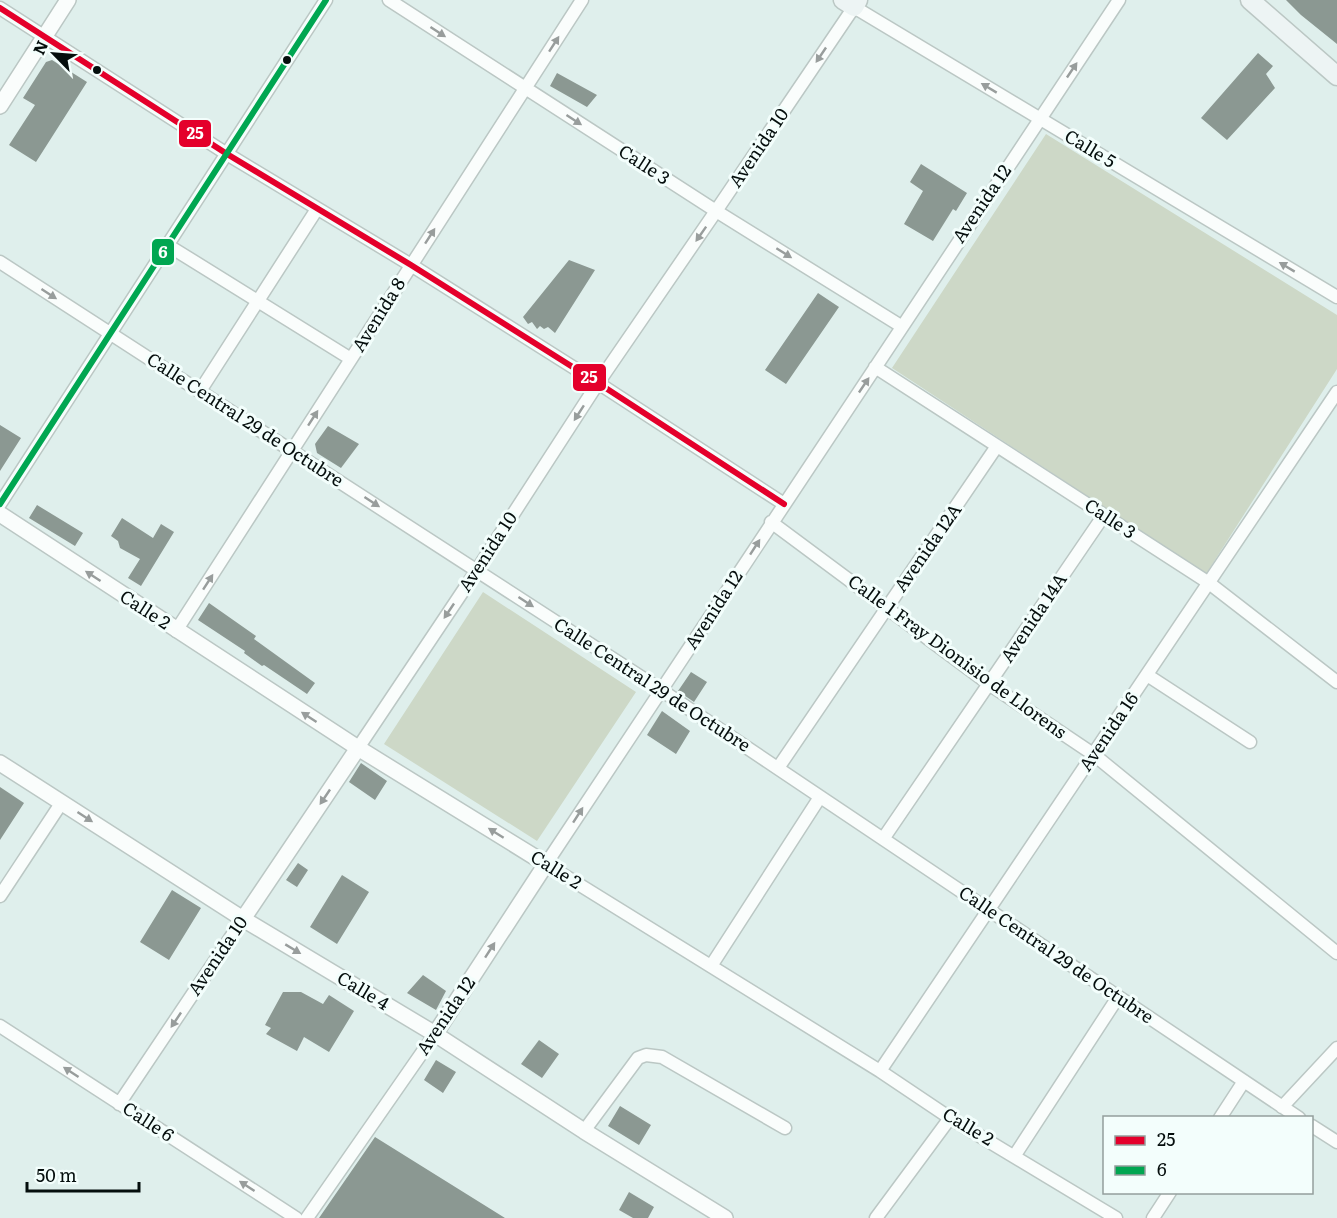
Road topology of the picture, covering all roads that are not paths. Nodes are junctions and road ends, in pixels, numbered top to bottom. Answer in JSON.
{"nodes":[{"id":1,"x":68,"y":0,"type":"edge"},
{"id":2,"x":326,"y":0,"type":"edge"},
{"id":3,"x":389,"y":0,"type":"edge"},
{"id":4,"x":582,"y":0,"type":"edge"},
{"id":5,"x":1119,"y":0,"type":"edge"},
{"id":6,"x":1250,"y":0,"type":"edge"},
{"id":7,"x":851,"y":2,"type":"edge"},
{"id":8,"x":0,"y":8,"type":"edge"},
{"id":9,"x":45,"y":37,"type":"junction"},
{"id":10,"x":1337,"y":76,"type":"edge"},
{"id":11,"x":525,"y":88,"type":"junction"},
{"id":12,"x":0,"y":106,"type":"edge"},
{"id":13,"x":1039,"y":118,"type":"junction"},
{"id":14,"x":227,"y":154,"type":"junction"},
{"id":15,"x":317,"y":209,"type":"junction"},
{"id":16,"x":716,"y":212,"type":"junction"},
{"id":17,"x":169,"y":246,"type":"junction"},
{"id":18,"x":0,"y":262,"type":"edge"},
{"id":19,"x":411,"y":265,"type":"junction"},
{"id":20,"x":1337,"y":297,"type":"edge"},
{"id":21,"x":259,"y":300,"type":"junction"},
{"id":22,"x":901,"y":326,"type":"junction"},
{"id":23,"x":111,"y":334,"type":"junction"},
{"id":24,"x":351,"y":359,"type":"junction"},
{"id":25,"x":875,"y":367,"type":"junction"},
{"id":26,"x":598,"y":383,"type":"junction"},
{"id":27,"x":200,"y":391,"type":"junction"},
{"id":28,"x":1335,"y":398,"type":"edge"},
{"id":29,"x":997,"y":447,"type":"junction"},
{"id":30,"x":292,"y":451,"type":"junction"},
{"id":31,"x":0,"y":504,"type":"edge"},
{"id":32,"x":784,"y":504,"type":"junction"},
{"id":33,"x":0,"y":514,"type":"edge"},
{"id":34,"x":1104,"y":515,"type":"junction"},
{"id":35,"x":771,"y":522,"type":"junction"},
{"id":36,"x":477,"y":570,"type":"junction"},
{"id":37,"x":1209,"y":583,"type":"junction"},
{"id":38,"x":886,"y":607,"type":"junction"},
{"id":39,"x":176,"y":631,"type":"junction"},
{"id":40,"x":1147,"y":675,"type":"junction"},
{"id":41,"x":1337,"y":682,"type":"edge"},
{"id":42,"x":989,"y":684,"type":"junction"},
{"id":43,"x":661,"y":690,"type":"junction"},
{"id":44,"x":1250,"y":742,"type":"dead end"},
{"id":45,"x":358,"y":748,"type":"junction"},
{"id":46,"x":1093,"y":754,"type":"junction"},
{"id":47,"x":0,"y":763,"type":"edge"},
{"id":48,"x":778,"y":768,"type":"junction"},
{"id":49,"x":820,"y":797,"type":"junction"},
{"id":50,"x":62,"y":802,"type":"junction"},
{"id":51,"x":883,"y":839,"type":"junction"},
{"id":52,"x":546,"y":864,"type":"junction"},
{"id":53,"x":0,"y":896,"type":"edge"},
{"id":54,"x":989,"y":910,"type":"junction"},
{"id":55,"x":243,"y":919,"type":"junction"},
{"id":56,"x":1337,"y":953,"type":"edge"},
{"id":57,"x":711,"y":966,"type":"junction"},
{"id":58,"x":1118,"y":997,"type":"junction"},
{"id":59,"x":0,"y":1026,"type":"edge"},
{"id":60,"x":435,"y":1034,"type":"junction"},
{"id":61,"x":1337,"y":1048,"type":"edge"},
{"id":62,"x":880,"y":1071,"type":"junction"},
{"id":63,"x":1244,"y":1081,"type":"junction"},
{"id":64,"x":119,"y":1104,"type":"junction"},
{"id":65,"x":1282,"y":1107,"type":"junction"},
{"id":66,"x":1221,"y":1116,"type":"edge"},
{"id":67,"x":1296,"y":1116,"type":"edge"},
{"id":68,"x":950,"y":1118,"type":"junction"},
{"id":69,"x":1313,"y":1127,"type":"edge"},
{"id":70,"x":785,"y":1128,"type":"dead end"},
{"id":71,"x":584,"y":1131,"type":"junction"},
{"id":72,"x":1337,"y":1142,"type":"edge"},
{"id":73,"x":1015,"y":1155,"type":"junction"},
{"id":74,"x":1169,"y":1194,"type":"edge"},
{"id":75,"x":296,"y":1218,"type":"edge"},
{"id":76,"x":307,"y":1218,"type":"edge"},
{"id":77,"x":725,"y":1218,"type":"edge"},
{"id":78,"x":876,"y":1218,"type":"edge"},
{"id":79,"x":1116,"y":1218,"type":"edge"},
{"id":80,"x":1153,"y":1218,"type":"edge"}],
"edges":[{"from":1,"to":9,"type":"street"},
{"from":2,"to":14,"type":"street"},
{"from":3,"to":11,"type":"street","name":"Calle 3","one_way":true},
{"from":11,"to":4,"type":"street","name":"Avenida 8","one_way":true},
{"from":13,"to":5,"type":"street","name":"Avenida 12","one_way":true},
{"from":6,"to":10,"type":"main road"},
{"from":13,"to":7,"type":"street","name":"Calle 5","one_way":true},
{"from":7,"to":16,"type":"street","name":"Avenida 10","one_way":true},
{"from":8,"to":9,"type":"street"},
{"from":9,"to":12,"type":"street"},
{"from":9,"to":14,"type":"street"},
{"from":11,"to":16,"type":"street","name":"Calle 3","one_way":true},
{"from":19,"to":11,"type":"street","name":"Avenida 8","one_way":true},
{"from":20,"to":13,"type":"street","name":"Calle 5","one_way":true},
{"from":13,"to":22,"type":"street","name":"Avenida 12"},
{"from":14,"to":15,"type":"street"},
{"from":14,"to":17,"type":"street"},
{"from":15,"to":19,"type":"street"},
{"from":15,"to":21,"type":"street"},
{"from":16,"to":22,"type":"street","name":"Calle 3","one_way":true},
{"from":16,"to":26,"type":"street","name":"Avenida 10","one_way":true},
{"from":17,"to":21,"type":"street"},
{"from":17,"to":23,"type":"street"},
{"from":18,"to":23,"type":"street","name":"Calle Central 29 de Octubre","one_way":true},
{"from":19,"to":24,"type":"street","name":"Avenida 8"},
{"from":19,"to":26,"type":"street"},
{"from":21,"to":24,"type":"street"},
{"from":21,"to":27,"type":"street"},
{"from":22,"to":25,"type":"street","name":"Avenida 12"},
{"from":23,"to":27,"type":"street","name":"Calle Central 29 de Octubre"},
{"from":23,"to":31,"type":"street"},
{"from":30,"to":24,"type":"street","name":"Avenida 8","one_way":true},
{"from":25,"to":29,"type":"street","name":"Calle 3"},
{"from":32,"to":25,"type":"street","name":"Avenida 12","one_way":true},
{"from":26,"to":32,"type":"street"},
{"from":26,"to":36,"type":"street","name":"Avenida 10","one_way":true},
{"from":27,"to":30,"type":"street","name":"Calle Central 29 de Octubre"},
{"from":28,"to":37,"type":"street","name":"Avenida 16"},
{"from":29,"to":34,"type":"street","name":"Calle 3"},
{"from":29,"to":38,"type":"street","name":"Avenida 12A"},
{"from":30,"to":36,"type":"street","name":"Calle Central 29 de Octubre","one_way":true},
{"from":39,"to":30,"type":"street","name":"Avenida 8","one_way":true},
{"from":32,"to":35,"type":"street","name":"Avenida 12"},
{"from":39,"to":33,"type":"street","name":"Calle 2","one_way":true},
{"from":34,"to":37,"type":"street","name":"Calle 3"},
{"from":34,"to":42,"type":"street","name":"Avenida 14A"},
{"from":35,"to":38,"type":"street","name":"Calle 1 Fray Dionisio de Llorens"},
{"from":43,"to":35,"type":"street","name":"Avenida 12","one_way":true},
{"from":36,"to":43,"type":"street","name":"Calle Central 29 de Octubre","one_way":true},
{"from":36,"to":45,"type":"street","name":"Avenida 10","one_way":true},
{"from":37,"to":40,"type":"street","name":"Avenida 16"},
{"from":37,"to":41,"type":"street","name":"Calle 3"},
{"from":38,"to":42,"type":"street","name":"Calle 1 Fray Dionisio de Llorens"},
{"from":38,"to":48,"type":"street","name":"Avenida 12A"},
{"from":45,"to":39,"type":"street","name":"Calle 2","one_way":true},
{"from":40,"to":44,"type":"street"},
{"from":40,"to":46,"type":"street","name":"Avenida 16"},
{"from":42,"to":46,"type":"street","name":"Calle 1 Fray Dionisio de Llorens"},
{"from":42,"to":51,"type":"street","name":"Avenida 14A"},
{"from":43,"to":48,"type":"street","name":"Calle Central 29 de Octubre"},
{"from":52,"to":43,"type":"street","name":"Avenida 12","one_way":true},
{"from":52,"to":45,"type":"street","name":"Calle 2","one_way":true},
{"from":45,"to":55,"type":"street","name":"Avenida 10","one_way":true},
{"from":46,"to":54,"type":"street","name":"Avenida 16"},
{"from":46,"to":56,"type":"street","name":"Calle 1 Fray Dionisio de Llorens"},
{"from":47,"to":50,"type":"street","name":"Calle 4"},
{"from":48,"to":49,"type":"street","name":"Calle Central 29 de Octubre"},
{"from":49,"to":51,"type":"street","name":"Calle Central 29 de Octubre"},
{"from":49,"to":57,"type":"street"},
{"from":50,"to":53,"type":"street"},
{"from":50,"to":55,"type":"street","name":"Calle 4","one_way":true},
{"from":51,"to":54,"type":"street","name":"Calle Central 29 de Octubre"},
{"from":52,"to":57,"type":"street","name":"Calle 2"},
{"from":60,"to":52,"type":"street","name":"Avenida 12","one_way":true},
{"from":54,"to":58,"type":"street","name":"Calle Central 29 de Octubre"},
{"from":54,"to":62,"type":"street","name":"Avenida 16"},
{"from":55,"to":60,"type":"street","name":"Calle 4","one_way":true},
{"from":55,"to":64,"type":"street","name":"Avenida 10","one_way":true},
{"from":57,"to":62,"type":"street","name":"Calle 2"},
{"from":58,"to":63,"type":"street","name":"Calle Central 29 de Octubre"},
{"from":58,"to":73,"type":"street"},
{"from":64,"to":59,"type":"street","name":"Calle 6","one_way":true},
{"from":60,"to":71,"type":"street","name":"Calle 4"},
{"from":60,"to":76,"type":"street","name":"Avenida 12"},
{"from":61,"to":65,"type":"street"},
{"from":62,"to":68,"type":"street","name":"Calle 2"},
{"from":63,"to":65,"type":"street","name":"Calle Central 29 de Octubre"},
{"from":63,"to":66,"type":"street"},
{"from":75,"to":64,"type":"street","name":"Calle 6","one_way":true},
{"from":65,"to":67,"type":"street","name":"Calle Central 29 de Octubre"},
{"from":68,"to":73,"type":"street","name":"Calle 2"},
{"from":68,"to":78,"type":"street"},
{"from":69,"to":72,"type":"street"},
{"from":70,"to":71,"type":"street"},
{"from":71,"to":77,"type":"street","name":"Calle 4"},
{"from":73,"to":79,"type":"street","name":"Calle 2"},
{"from":74,"to":80,"type":"street"}]}
